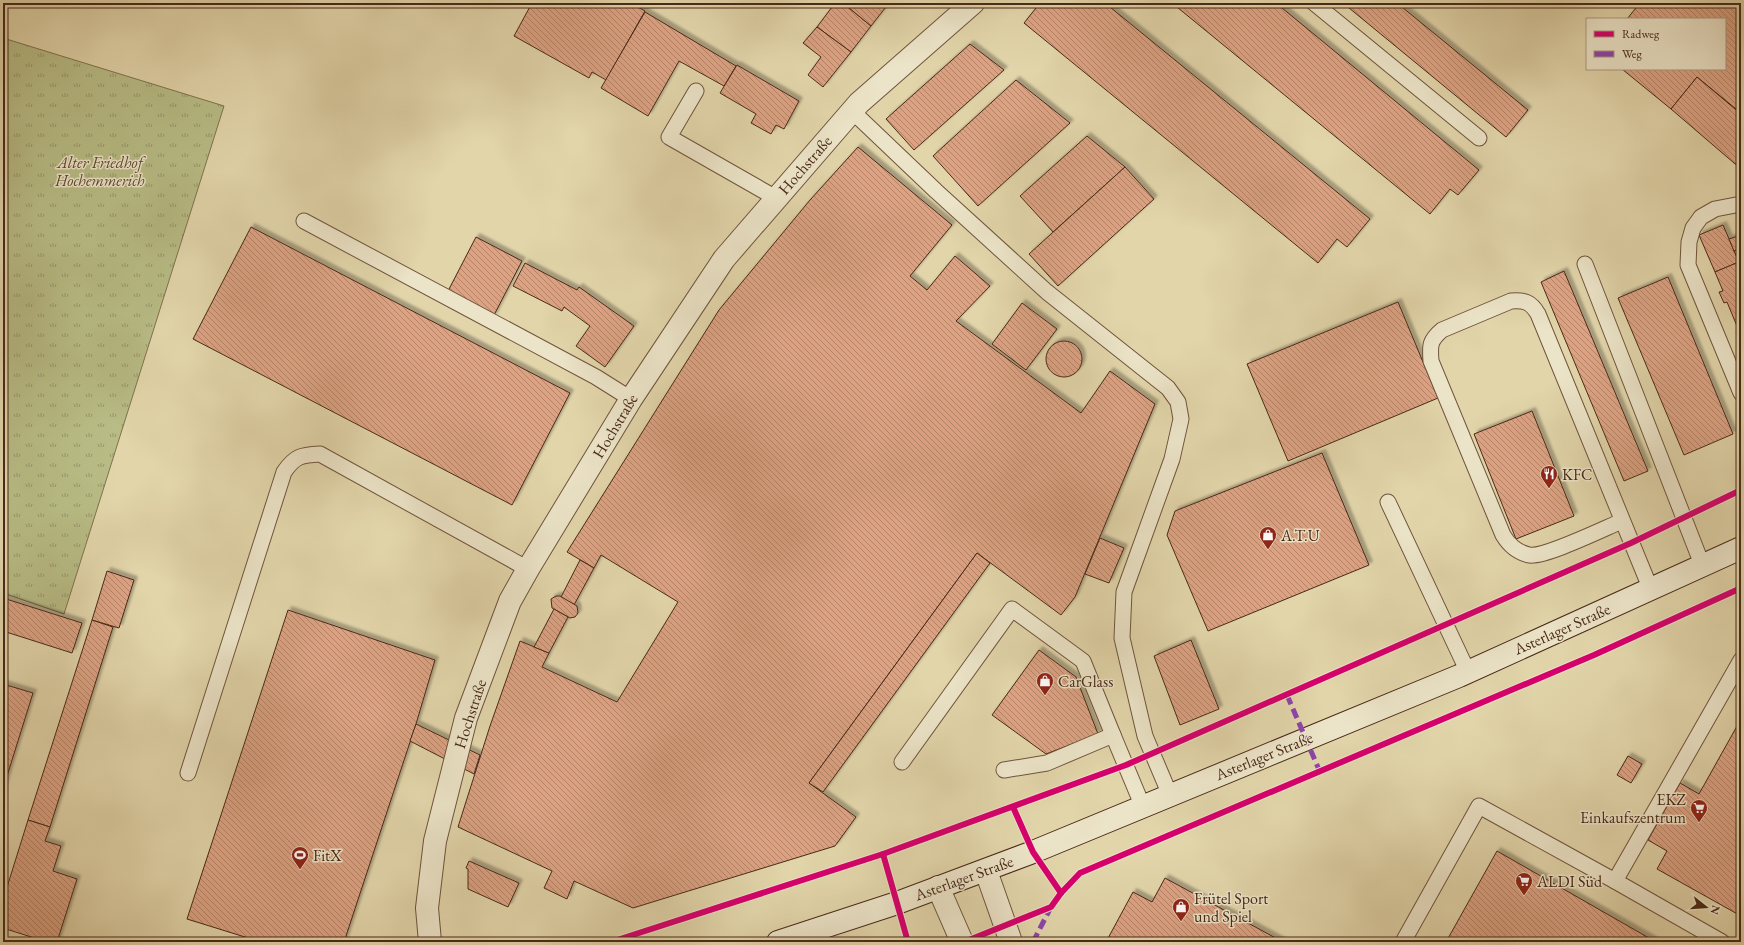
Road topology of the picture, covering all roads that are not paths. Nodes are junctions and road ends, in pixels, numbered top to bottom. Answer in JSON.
{"nodes":[{"id":1,"x":973,"y":3,"type":"edge"},
{"id":2,"x":1314,"y":3,"type":"edge"},
{"id":3,"x":696,"y":90,"type":"dead end"},
{"id":4,"x":852,"y":111,"type":"junction"},
{"id":5,"x":1479,"y":138,"type":"dead end"},
{"id":6,"x":776,"y":198,"type":"junction"},
{"id":7,"x":1741,"y":204,"type":"edge"},
{"id":8,"x":304,"y":221,"type":"dead end"},
{"id":9,"x":1585,"y":264,"type":"dead end"},
{"id":10,"x":1741,"y":392,"type":"edge"},
{"id":11,"x":631,"y":399,"type":"junction"},
{"id":12,"x":1388,"y":502,"type":"dead end"},
{"id":13,"x":1622,"y":521,"type":"junction"},
{"id":14,"x":1741,"y":548,"type":"edge"},
{"id":15,"x":1703,"y":567,"type":"junction"},
{"id":16,"x":528,"y":569,"type":"junction"},
{"id":17,"x":1651,"y":590,"type":"junction"},
{"id":18,"x":1741,"y":660,"type":"edge"},
{"id":19,"x":1468,"y":672,"type":"junction"},
{"id":20,"x":1113,"y":735,"type":"junction"},
{"id":21,"x":902,"y":762,"type":"dead end"},
{"id":22,"x":1004,"y":770,"type":"dead end"},
{"id":23,"x":188,"y":773,"type":"dead end"},
{"id":24,"x":1170,"y":795,"type":"junction"},
{"id":25,"x":1143,"y":807,"type":"junction"},
{"id":26,"x":986,"y":871,"type":"junction"},
{"id":27,"x":1615,"y":881,"type":"junction"},
{"id":28,"x":938,"y":887,"type":"junction"},
{"id":29,"x":430,"y":942,"type":"edge"},
{"id":30,"x":778,"y":942,"type":"edge"},
{"id":31,"x":962,"y":942,"type":"edge"},
{"id":32,"x":1011,"y":942,"type":"edge"},
{"id":33,"x":1404,"y":942,"type":"edge"},
{"id":34,"x":1722,"y":942,"type":"edge"}],
"edges":[{"from":1,"to":4,"type":"street","name":"Hochstraße"},
{"from":2,"to":5,"type":"lane"},
{"from":3,"to":6,"type":"lane"},
{"from":4,"to":6,"type":"street","name":"Hochstraße"},
{"from":4,"to":24,"type":"lane"},
{"from":6,"to":11,"type":"street","name":"Hochstraße"},
{"from":7,"to":10,"type":"lane"},
{"from":8,"to":11,"type":"lane"},
{"from":9,"to":15,"type":"lane"},
{"from":11,"to":16,"type":"street","name":"Hochstraße"},
{"from":12,"to":19,"type":"lane"},
{"from":13,"to":13,"type":"lane"},
{"from":13,"to":17,"type":"lane"},
{"from":14,"to":15,"type":"street","name":"Asterlager Straße"},
{"from":15,"to":17,"type":"street","name":"Asterlager Straße"},
{"from":16,"to":23,"type":"lane"},
{"from":16,"to":29,"type":"street","name":"Hochstraße"},
{"from":17,"to":19,"type":"street","name":"Asterlager Straße"},
{"from":18,"to":27,"type":"lane"},
{"from":19,"to":24,"type":"street","name":"Asterlager Straße"},
{"from":20,"to":21,"type":"lane"},
{"from":20,"to":22,"type":"lane"},
{"from":20,"to":25,"type":"lane"},
{"from":24,"to":25,"type":"street","name":"Asterlager Straße"},
{"from":25,"to":26,"type":"street","name":"Asterlager Straße"},
{"from":26,"to":28,"type":"street","name":"Asterlager Straße"},
{"from":26,"to":32,"type":"street"},
{"from":27,"to":33,"type":"lane"},
{"from":27,"to":34,"type":"lane"},
{"from":28,"to":30,"type":"street","name":"Asterlager Straße"},
{"from":28,"to":31,"type":"street"}]}
